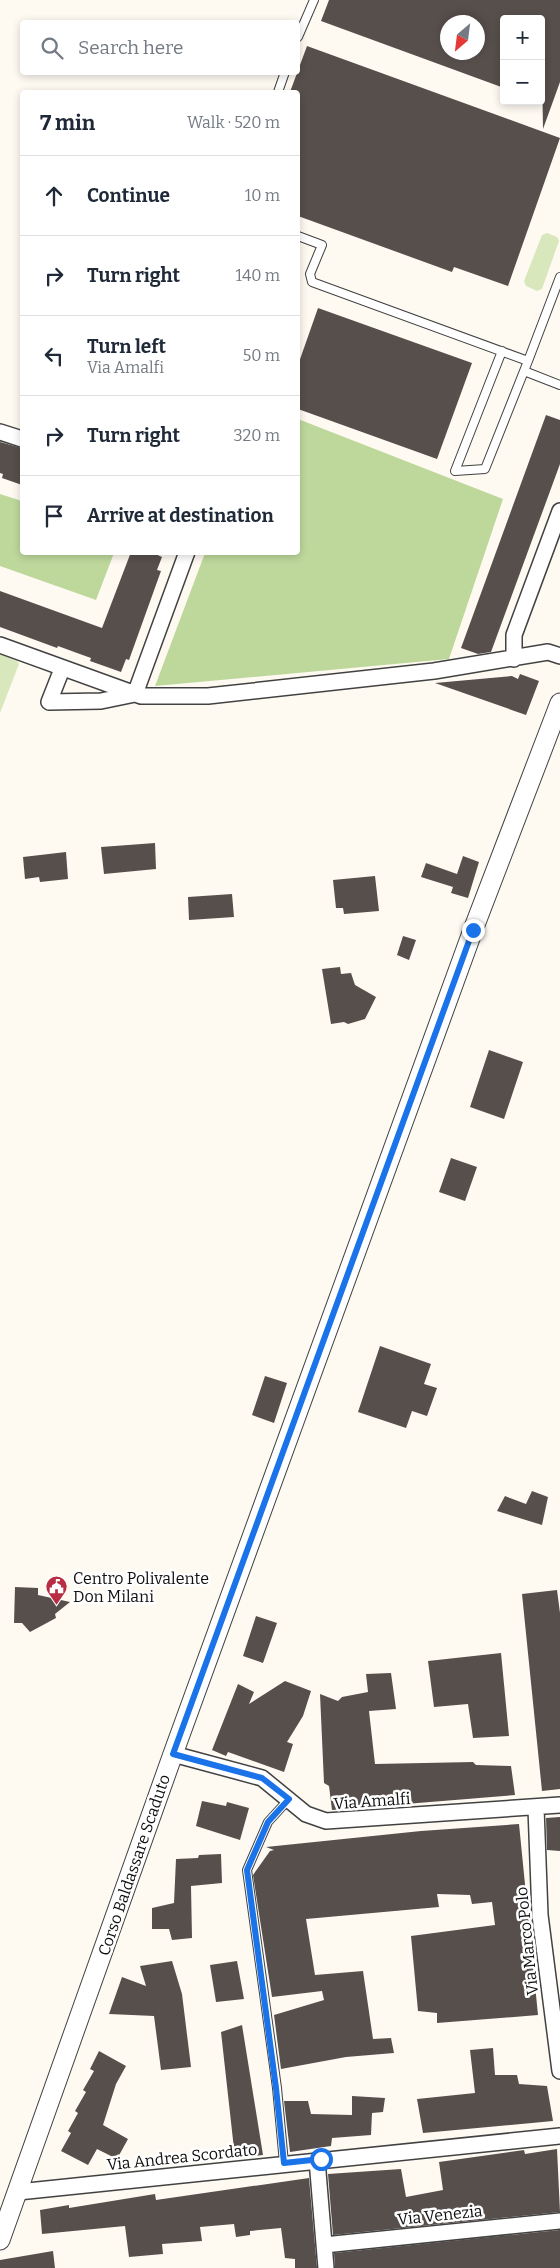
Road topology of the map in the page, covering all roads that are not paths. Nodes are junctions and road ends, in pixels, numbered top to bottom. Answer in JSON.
{"nodes":[{"id":1,"x":314,"y":0,"type":"edge"},
{"id":2,"x":300,"y":32,"type":"edge"},
{"id":3,"x":284,"y":75,"type":"edge"},
{"id":4,"x":279,"y":90,"type":"edge"},
{"id":5,"x":300,"y":237,"type":"edge"},
{"id":6,"x":560,"y":278,"type":"edge"},
{"id":7,"x":502,"y":351,"type":"junction"},
{"id":8,"x":528,"y":361,"type":"junction"},
{"id":9,"x":524,"y":371,"type":"junction"},
{"id":10,"x":560,"y":385,"type":"edge"},
{"id":11,"x":0,"y":432,"type":"edge"},
{"id":12,"x":20,"y":438,"type":"edge"},
{"id":13,"x":560,"y":511,"type":"edge"},
{"id":14,"x":186,"y":555,"type":"edge"},
{"id":15,"x":0,"y":645,"type":"edge"},
{"id":16,"x":560,"y":656,"type":"edge"},
{"id":17,"x":514,"y":659,"type":"junction"},
{"id":18,"x":62,"y":668,"type":"junction"},
{"id":19,"x":135,"y":694,"type":"junction"},
{"id":20,"x":560,"y":702,"type":"edge"},
{"id":21,"x":173,"y":1754,"type":"junction"},
{"id":22,"x":289,"y":1799,"type":"junction"},
{"id":23,"x":560,"y":1805,"type":"edge"},
{"id":24,"x":536,"y":1808,"type":"junction"},
{"id":25,"x":560,"y":2071,"type":"edge"},
{"id":26,"x":560,"y":2136,"type":"edge"},
{"id":27,"x":317,"y":2160,"type":"junction"},
{"id":28,"x":284,"y":2163,"type":"junction"},
{"id":29,"x":18,"y":2192,"type":"junction"},
{"id":30,"x":560,"y":2221,"type":"edge"},
{"id":31,"x":0,"y":2240,"type":"edge"},
{"id":32,"x":324,"y":2245,"type":"junction"},
{"id":33,"x":326,"y":2268,"type":"edge"}],
"edges":[{"from":1,"to":2,"type":"lane"},
{"from":3,"to":4,"type":"lane"},
{"from":5,"to":7,"type":"lane"},
{"from":6,"to":8,"type":"lane"},
{"from":7,"to":8,"type":"lane"},
{"from":7,"to":9,"type":"lane"},
{"from":8,"to":9,"type":"lane"},
{"from":9,"to":10,"type":"lane"},
{"from":11,"to":12,"type":"street"},
{"from":13,"to":17,"type":"street"},
{"from":14,"to":19,"type":"street"},
{"from":15,"to":18,"type":"street"},
{"from":16,"to":17,"type":"street"},
{"from":17,"to":19,"type":"street"},
{"from":18,"to":19,"type":"street"},
{"from":18,"to":19,"type":"street"},
{"from":20,"to":21,"type":"street","name":"Corso Baldassare Scaduto"},
{"from":21,"to":22,"type":"street","name":"Via Amalfi"},
{"from":21,"to":29,"type":"street","name":"Corso Baldassare Scaduto"},
{"from":22,"to":24,"type":"street","name":"Via Amalfi"},
{"from":22,"to":28,"type":"lane"},
{"from":23,"to":24,"type":"street","name":"Via Amalfi"},
{"from":24,"to":25,"type":"street","name":"Via Marco Polo"},
{"from":26,"to":27,"type":"street","name":"Via Andrea Scordato"},
{"from":27,"to":28,"type":"street","name":"Via Andrea Scordato"},
{"from":27,"to":32,"type":"street"},
{"from":28,"to":29,"type":"street","name":"Via Andrea Scordato"},
{"from":29,"to":31,"type":"street","name":"Corso Baldassare Scaduto"},
{"from":30,"to":32,"type":"street","name":"Via Venezia"},
{"from":32,"to":33,"type":"street"}]}
